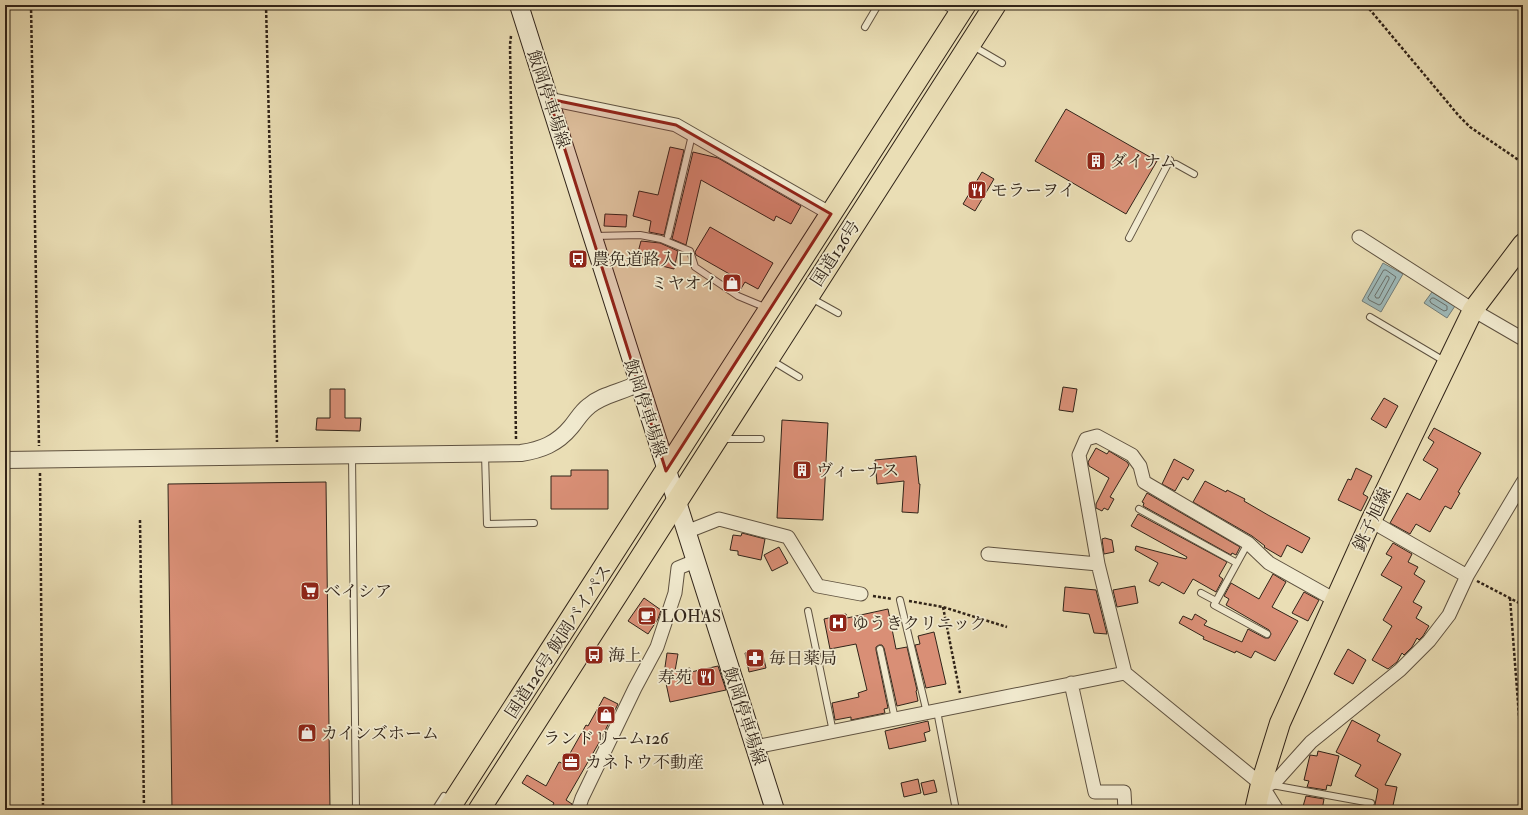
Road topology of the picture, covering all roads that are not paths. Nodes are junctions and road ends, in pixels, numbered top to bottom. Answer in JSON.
{"nodes":[{"id":1,"x":519,"y":5,"type":"edge"},
{"id":2,"x":878,"y":5,"type":"edge"},
{"id":3,"x":995,"y":5,"type":"edge"},
{"id":4,"x":956,"y":8,"type":"edge"},
{"id":5,"x":864,"y":27,"type":"dead end"},
{"id":6,"x":970,"y":44,"type":"junction"},
{"id":7,"x":1002,"y":63,"type":"dead end"},
{"id":8,"x":549,"y":99,"type":"junction"},
{"id":9,"x":692,"y":135,"type":"junction"},
{"id":10,"x":1194,"y":174,"type":"dead end"},
{"id":11,"x":831,"y":214,"type":"junction"},
{"id":12,"x":592,"y":236,"type":"junction"},
{"id":13,"x":668,"y":236,"type":"dead end"},
{"id":14,"x":1358,"y":237,"type":"dead end"},
{"id":15,"x":1129,"y":238,"type":"dead end"},
{"id":16,"x":1523,"y":244,"type":"edge"},
{"id":17,"x":808,"y":296,"type":"junction"},
{"id":18,"x":771,"y":307,"type":"junction"},
{"id":19,"x":1472,"y":310,"type":"junction"},
{"id":20,"x":838,"y":313,"type":"dead end"},
{"id":21,"x":1370,"y":317,"type":"dead end"},
{"id":22,"x":1523,"y":339,"type":"edge"},
{"id":23,"x":768,"y":358,"type":"junction"},
{"id":24,"x":1447,"y":362,"type":"junction"},
{"id":25,"x":799,"y":377,"type":"dead end"},
{"id":26,"x":639,"y":383,"type":"junction"},
{"id":27,"x":761,"y":439,"type":"dead end"},
{"id":28,"x":716,"y":440,"type":"junction"},
{"id":29,"x":485,"y":454,"type":"junction"},
{"id":30,"x":352,"y":455,"type":"junction"},
{"id":31,"x":5,"y":460,"type":"edge"},
{"id":32,"x":666,"y":471,"type":"junction"},
{"id":33,"x":1523,"y":482,"type":"edge"},
{"id":34,"x":676,"y":502,"type":"junction"},
{"id":35,"x":1139,"y":509,"type":"dead end"},
{"id":36,"x":1371,"y":521,"type":"junction"},
{"id":37,"x":534,"y":523,"type":"dead end"},
{"id":38,"x":686,"y":532,"type":"junction"},
{"id":39,"x":1248,"y":543,"type":"junction"},
{"id":40,"x":988,"y":554,"type":"dead end"},
{"id":41,"x":695,"y":562,"type":"junction"},
{"id":42,"x":1237,"y":563,"type":"junction"},
{"id":43,"x":1098,"y":564,"type":"junction"},
{"id":44,"x":1467,"y":576,"type":"junction"},
{"id":45,"x":1201,"y":593,"type":"dead end"},
{"id":46,"x":861,"y":594,"type":"road end"},
{"id":47,"x":900,"y":600,"type":"road end"},
{"id":48,"x":1335,"y":600,"type":"junction"},
{"id":49,"x":1216,"y":601,"type":"junction"},
{"id":50,"x":808,"y":611,"type":"dead end"},
{"id":51,"x":1267,"y":634,"type":"dead end"},
{"id":52,"x":880,"y":649,"type":"dead end"},
{"id":53,"x":1125,"y":673,"type":"junction"},
{"id":54,"x":1071,"y":683,"type":"junction"},
{"id":55,"x":520,"y":700,"type":"junction"},
{"id":56,"x":932,"y":712,"type":"junction"},
{"id":57,"x":895,"y":719,"type":"junction"},
{"id":58,"x":494,"y":726,"type":"dead end"},
{"id":59,"x":832,"y":732,"type":"junction"},
{"id":60,"x":755,"y":747,"type":"junction"},
{"id":61,"x":1265,"y":784,"type":"junction"},
{"id":62,"x":448,"y":800,"type":"edge"},
{"id":63,"x":1371,"y":803,"type":"dead end"},
{"id":64,"x":356,"y":810,"type":"edge"},
{"id":65,"x":435,"y":810,"type":"edge"},
{"id":66,"x":479,"y":810,"type":"edge"},
{"id":67,"x":578,"y":810,"type":"edge"},
{"id":68,"x":775,"y":810,"type":"edge"},
{"id":69,"x":956,"y":810,"type":"edge"},
{"id":70,"x":1125,"y":810,"type":"edge"},
{"id":71,"x":1254,"y":810,"type":"edge"},
{"id":72,"x":1277,"y":810,"type":"edge"}],
"edges":[{"from":1,"to":8,"type":"main road","name":"飯岡停車場線"},
{"from":2,"to":5,"type":"lane"},
{"from":3,"to":6,"type":"highway","name":"国道126号"},
{"from":4,"to":11,"type":"highway","name":"国道126号"},
{"from":6,"to":7,"type":"lane"},
{"from":6,"to":17,"type":"highway","name":"国道126号"},
{"from":8,"to":9,"type":"street"},
{"from":8,"to":12,"type":"main road","name":"飯岡停車場線"},
{"from":9,"to":11,"type":"street"},
{"from":9,"to":13,"type":"lane"},
{"from":10,"to":15,"type":"lane"},
{"from":11,"to":18,"type":"highway","name":"国道126号"},
{"from":12,"to":18,"type":"lane"},
{"from":12,"to":26,"type":"main road","name":"飯岡停車場線"},
{"from":14,"to":19,"type":"street"},
{"from":16,"to":19,"type":"main road","name":"銚子旭線"},
{"from":17,"to":20,"type":"lane"},
{"from":17,"to":23,"type":"highway","name":"国道126号"},
{"from":18,"to":32,"type":"highway","name":"国道126号"},
{"from":19,"to":22,"type":"street"},
{"from":19,"to":24,"type":"main road","name":"銚子旭線"},
{"from":21,"to":24,"type":"lane"},
{"from":23,"to":25,"type":"lane"},
{"from":23,"to":28,"type":"highway","name":"国道126号"},
{"from":24,"to":36,"type":"main road","name":"銚子旭線"},
{"from":26,"to":29,"type":"street"},
{"from":26,"to":32,"type":"main road","name":"飯岡停車場線"},
{"from":27,"to":28,"type":"lane"},
{"from":28,"to":34,"type":"highway","name":"国道126号"},
{"from":29,"to":30,"type":"street"},
{"from":29,"to":37,"type":"lane"},
{"from":30,"to":31,"type":"street"},
{"from":30,"to":64,"type":"lane"},
{"from":32,"to":34,"type":"main road","name":"飯岡停車場線"},
{"from":32,"to":55,"type":"highway","name":"国道126号 飯岡バイパス"},
{"from":33,"to":44,"type":"street"},
{"from":34,"to":38,"type":"main road","name":"飯岡停車場線"},
{"from":34,"to":66,"type":"highway","name":"国道126号 飯岡バイパス"},
{"from":35,"to":42,"type":"lane"},
{"from":36,"to":44,"type":"street"},
{"from":36,"to":48,"type":"main road","name":"銚子旭線"},
{"from":38,"to":41,"type":"main road","name":"飯岡停車場線"},
{"from":38,"to":46,"type":"street"},
{"from":39,"to":42,"type":"lane"},
{"from":39,"to":43,"type":"street"},
{"from":39,"to":48,"type":"street"},
{"from":40,"to":43,"type":"street"},
{"from":41,"to":60,"type":"main road","name":"飯岡停車場線"},
{"from":41,"to":67,"type":"street"},
{"from":42,"to":49,"type":"lane"},
{"from":43,"to":53,"type":"street"},
{"from":44,"to":61,"type":"street"},
{"from":45,"to":49,"type":"lane"},
{"from":47,"to":56,"type":"lane"},
{"from":48,"to":61,"type":"main road","name":"銚子旭線"},
{"from":49,"to":51,"type":"lane"},
{"from":50,"to":59,"type":"lane"},
{"from":52,"to":57,"type":"lane"},
{"from":53,"to":54,"type":"street"},
{"from":53,"to":61,"type":"street"},
{"from":54,"to":56,"type":"street"},
{"from":54,"to":70,"type":"street"},
{"from":55,"to":58,"type":"lane"},
{"from":55,"to":62,"type":"highway","name":"国道126号 飯岡バイパス"},
{"from":56,"to":57,"type":"street"},
{"from":56,"to":69,"type":"lane"},
{"from":57,"to":59,"type":"street"},
{"from":59,"to":60,"type":"street"},
{"from":60,"to":68,"type":"main road","name":"飯岡停車場線"},
{"from":61,"to":63,"type":"lane"},
{"from":61,"to":71,"type":"main road","name":"銚子旭線"},
{"from":61,"to":72,"type":"street"},
{"from":62,"to":65,"type":"lane"}]}
